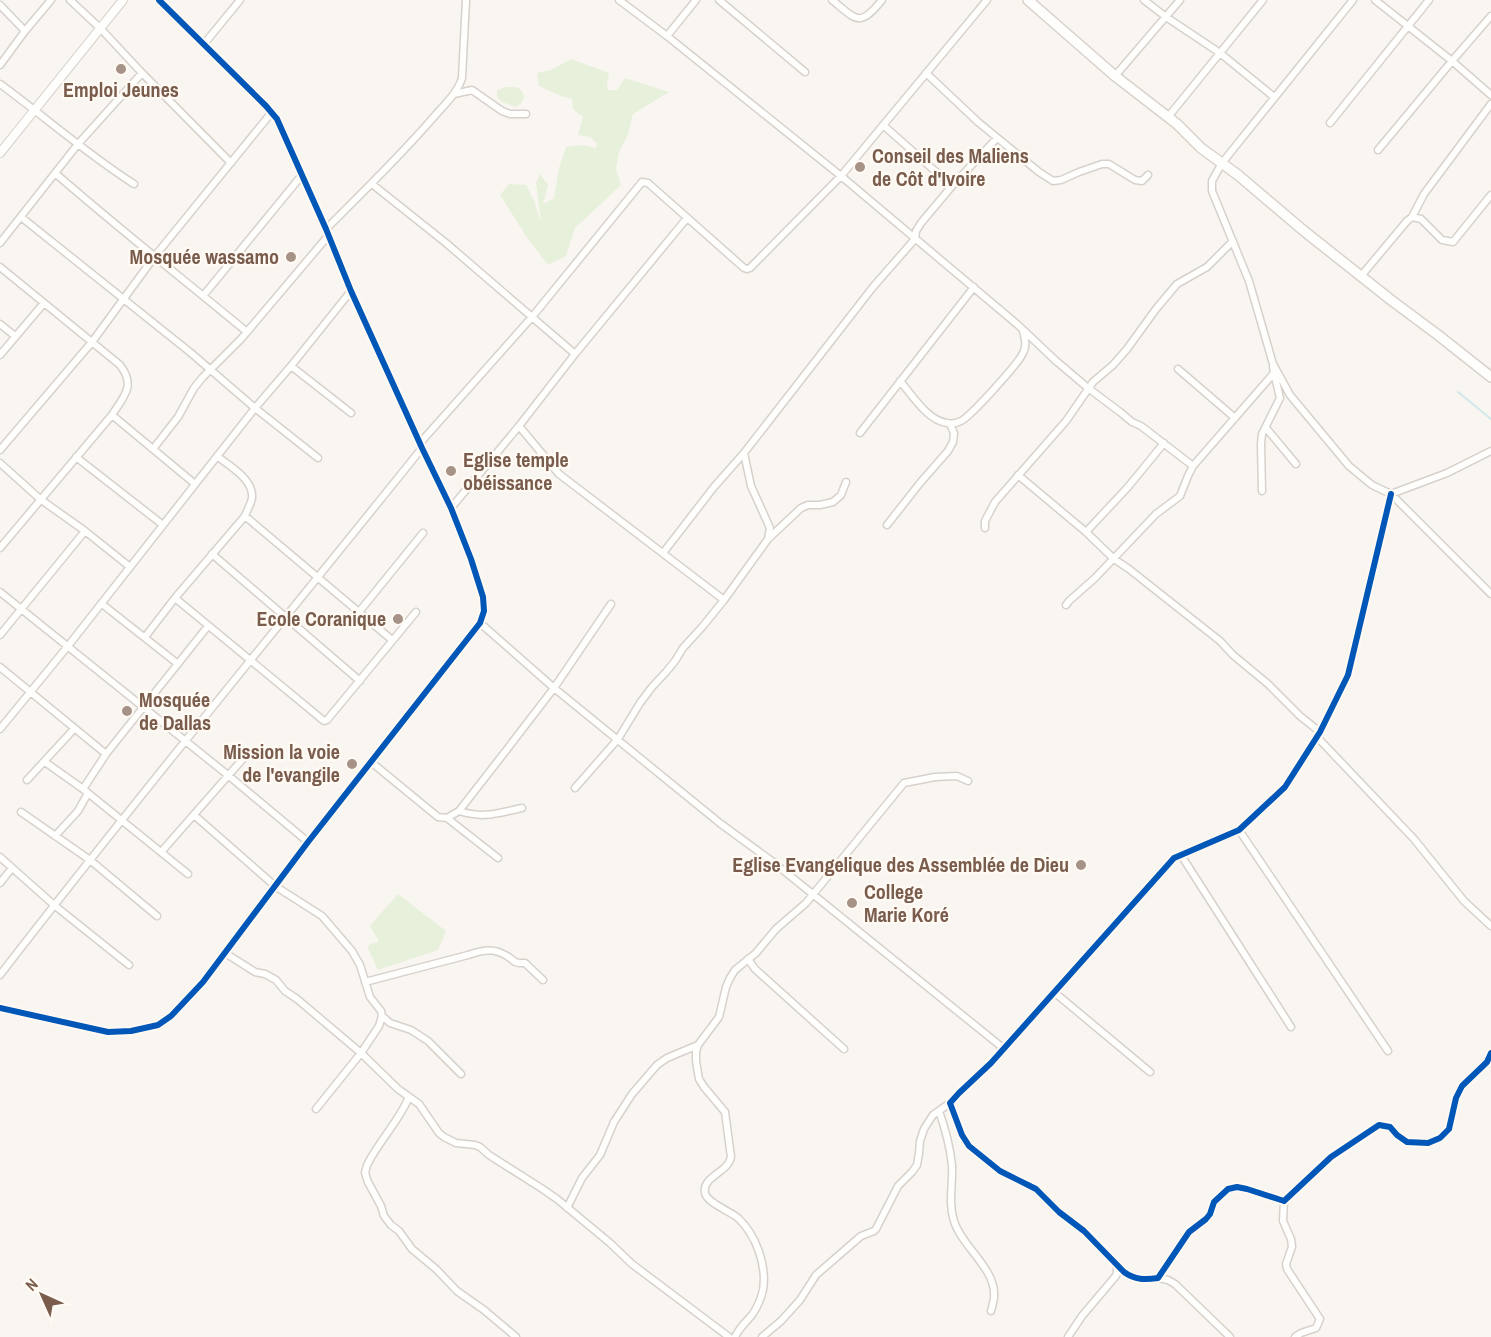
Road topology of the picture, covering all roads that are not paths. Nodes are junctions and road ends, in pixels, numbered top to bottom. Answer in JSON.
{"nodes":[{"id":1,"x":51,"y":0,"type":"edge"},
{"id":2,"x":70,"y":0,"type":"edge"},
{"id":3,"x":123,"y":0,"type":"edge"},
{"id":4,"x":159,"y":0,"type":"edge"},
{"id":5,"x":240,"y":0,"type":"edge"},
{"id":6,"x":466,"y":0,"type":"edge"},
{"id":7,"x":619,"y":0,"type":"edge"},
{"id":8,"x":696,"y":0,"type":"edge"},
{"id":9,"x":719,"y":0,"type":"edge"},
{"id":10,"x":832,"y":0,"type":"edge"},
{"id":11,"x":882,"y":0,"type":"edge"},
{"id":12,"x":987,"y":0,"type":"edge"},
{"id":13,"x":1028,"y":0,"type":"edge"},
{"id":14,"x":1144,"y":0,"type":"edge"},
{"id":15,"x":1180,"y":0,"type":"edge"},
{"id":16,"x":1263,"y":0,"type":"edge"},
{"id":17,"x":1353,"y":0,"type":"edge"},
{"id":18,"x":1375,"y":0,"type":"edge"},
{"id":19,"x":1430,"y":0,"type":"edge"},
{"id":20,"x":0,"y":5,"type":"edge"},
{"id":21,"x":1491,"y":16,"type":"edge"},
{"id":22,"x":1166,"y":17,"type":"junction"},
{"id":23,"x":1407,"y":27,"type":"junction"},
{"id":24,"x":101,"y":29,"type":"junction"},
{"id":25,"x":25,"y":31,"type":"junction"},
{"id":26,"x":667,"y":36,"type":"junction"},
{"id":27,"x":204,"y":44,"type":"junction"},
{"id":28,"x":1220,"y":53,"type":"junction"},
{"id":29,"x":1452,"y":61,"type":"junction"},
{"id":30,"x":0,"y":65,"type":"edge"},
{"id":31,"x":805,"y":72,"type":"dead end"},
{"id":32,"x":142,"y":73,"type":"junction"},
{"id":33,"x":926,"y":74,"type":"junction"},
{"id":34,"x":1116,"y":76,"type":"junction"},
{"id":35,"x":0,"y":84,"type":"edge"},
{"id":36,"x":454,"y":94,"type":"junction"},
{"id":37,"x":1491,"y":95,"type":"edge"},
{"id":38,"x":1274,"y":97,"type":"junction"},
{"id":39,"x":1491,"y":104,"type":"edge"},
{"id":40,"x":35,"y":109,"type":"junction"},
{"id":41,"x":272,"y":112,"type":"junction"},
{"id":42,"x":526,"y":114,"type":"dead end"},
{"id":43,"x":1168,"y":117,"type":"junction"},
{"id":44,"x":1330,"y":123,"type":"dead end"},
{"id":45,"x":883,"y":125,"type":"junction"},
{"id":46,"x":997,"y":138,"type":"junction"},
{"id":47,"x":78,"y":144,"type":"junction"},
{"id":48,"x":1378,"y":150,"type":"dead end"},
{"id":49,"x":0,"y":153,"type":"edge"},
{"id":50,"x":231,"y":163,"type":"junction"},
{"id":51,"x":1222,"y":163,"type":"junction"},
{"id":52,"x":55,"y":173,"type":"junction"},
{"id":53,"x":302,"y":175,"type":"junction"},
{"id":54,"x":1148,"y":175,"type":"dead end"},
{"id":55,"x":841,"y":176,"type":"junction"},
{"id":56,"x":134,"y":184,"type":"dead end"},
{"id":57,"x":372,"y":184,"type":"junction"},
{"id":58,"x":952,"y":186,"type":"junction"},
{"id":59,"x":1491,"y":195,"type":"edge"},
{"id":60,"x":21,"y":217,"type":"junction"},
{"id":61,"x":1412,"y":217,"type":"junction"},
{"id":62,"x":687,"y":218,"type":"junction"},
{"id":63,"x":327,"y":232,"type":"junction"},
{"id":64,"x":915,"y":239,"type":"junction"},
{"id":65,"x":1233,"y":241,"type":"junction"},
{"id":66,"x":0,"y":243,"type":"edge"},
{"id":67,"x":155,"y":256,"type":"junction"},
{"id":68,"x":0,"y":267,"type":"edge"},
{"id":69,"x":1361,"y":276,"type":"junction"},
{"id":70,"x":974,"y":288,"type":"junction"},
{"id":71,"x":351,"y":291,"type":"junction"},
{"id":72,"x":203,"y":296,"type":"junction"},
{"id":73,"x":122,"y":298,"type":"junction"},
{"id":74,"x":44,"y":303,"type":"junction"},
{"id":75,"x":532,"y":317,"type":"junction"},
{"id":76,"x":0,"y":324,"type":"edge"},
{"id":77,"x":1023,"y":330,"type":"junction"},
{"id":78,"x":247,"y":332,"type":"junction"},
{"id":79,"x":15,"y":336,"type":"junction"},
{"id":80,"x":92,"y":342,"type":"junction"},
{"id":81,"x":575,"y":354,"type":"junction"},
{"id":82,"x":0,"y":355,"type":"edge"},
{"id":83,"x":1273,"y":363,"type":"junction"},
{"id":84,"x":291,"y":366,"type":"junction"},
{"id":85,"x":1178,"y":369,"type":"dead end"},
{"id":86,"x":212,"y":370,"type":"junction"},
{"id":87,"x":1274,"y":373,"type":"junction"},
{"id":88,"x":1491,"y":377,"type":"edge"},
{"id":89,"x":900,"y":381,"type":"junction"},
{"id":90,"x":1088,"y":388,"type":"junction"},
{"id":91,"x":255,"y":408,"type":"junction"},
{"id":92,"x":351,"y":413,"type":"dead end"},
{"id":93,"x":112,"y":414,"type":"junction"},
{"id":94,"x":1235,"y":418,"type":"junction"},
{"id":95,"x":950,"y":424,"type":"junction"},
{"id":96,"x":519,"y":426,"type":"junction"},
{"id":97,"x":1266,"y":428,"type":"junction"},
{"id":98,"x":860,"y":433,"type":"dead end"},
{"id":99,"x":1164,"y":443,"type":"junction"},
{"id":100,"x":421,"y":446,"type":"junction"},
{"id":101,"x":153,"y":449,"type":"junction"},
{"id":102,"x":0,"y":450,"type":"edge"},
{"id":103,"x":1491,"y":451,"type":"edge"},
{"id":104,"x":744,"y":453,"type":"junction"},
{"id":105,"x":217,"y":456,"type":"junction"},
{"id":106,"x":76,"y":457,"type":"junction"},
{"id":107,"x":318,"y":458,"type":"dead end"},
{"id":108,"x":0,"y":463,"type":"edge"},
{"id":109,"x":1296,"y":464,"type":"dead end"},
{"id":110,"x":1193,"y":466,"type":"junction"},
{"id":111,"x":1018,"y":475,"type":"junction"},
{"id":112,"x":846,"y":482,"type":"dead end"},
{"id":113,"x":195,"y":484,"type":"junction"},
{"id":114,"x":1262,"y":490,"type":"dead end"},
{"id":115,"x":1391,"y":494,"type":"junction"},
{"id":116,"x":40,"y":500,"type":"junction"},
{"id":117,"x":451,"y":508,"type":"junction"},
{"id":118,"x":244,"y":516,"type":"junction"},
{"id":119,"x":163,"y":525,"type":"junction"},
{"id":120,"x":887,"y":525,"type":"dead end"},
{"id":121,"x":985,"y":528,"type":"dead end"},
{"id":122,"x":85,"y":531,"type":"junction"},
{"id":123,"x":1086,"y":532,"type":"junction"},
{"id":124,"x":423,"y":533,"type":"dead end"},
{"id":125,"x":768,"y":539,"type":"junction"},
{"id":126,"x":0,"y":548,"type":"edge"},
{"id":127,"x":663,"y":553,"type":"junction"},
{"id":128,"x":212,"y":554,"type":"junction"},
{"id":129,"x":1114,"y":559,"type":"junction"},
{"id":130,"x":130,"y":567,"type":"junction"},
{"id":131,"x":318,"y":577,"type":"junction"},
{"id":132,"x":0,"y":592,"type":"edge"},
{"id":133,"x":1491,"y":594,"type":"edge"},
{"id":134,"x":175,"y":598,"type":"junction"},
{"id":135,"x":724,"y":600,"type":"junction"},
{"id":136,"x":102,"y":604,"type":"junction"},
{"id":137,"x":611,"y":604,"type":"dead end"},
{"id":138,"x":1066,"y":605,"type":"dead end"},
{"id":139,"x":22,"y":609,"type":"junction"},
{"id":140,"x":358,"y":612,"type":"junction"},
{"id":141,"x":416,"y":612,"type":"dead end"},
{"id":142,"x":286,"y":618,"type":"junction"},
{"id":143,"x":480,"y":623,"type":"junction"},
{"id":144,"x":208,"y":626,"type":"junction"},
{"id":145,"x":0,"y":635,"type":"edge"},
{"id":146,"x":145,"y":637,"type":"junction"},
{"id":147,"x":392,"y":640,"type":"junction"},
{"id":148,"x":68,"y":646,"type":"junction"},
{"id":149,"x":250,"y":661,"type":"junction"},
{"id":150,"x":178,"y":664,"type":"junction"},
{"id":151,"x":0,"y":667,"type":"edge"},
{"id":152,"x":360,"y":681,"type":"junction"},
{"id":153,"x":554,"y":688,"type":"junction"},
{"id":154,"x":30,"y":692,"type":"junction"},
{"id":155,"x":143,"y":708,"type":"junction"},
{"id":156,"x":0,"y":729,"type":"edge"},
{"id":157,"x":75,"y":729,"type":"junction"},
{"id":158,"x":1318,"y":735,"type":"junction"},
{"id":159,"x":618,"y":738,"type":"junction"},
{"id":160,"x":184,"y":741,"type":"junction"},
{"id":161,"x":248,"y":753,"type":"dead end"},
{"id":162,"x":106,"y":754,"type":"junction"},
{"id":163,"x":45,"y":762,"type":"junction"},
{"id":164,"x":371,"y":762,"type":"junction"},
{"id":165,"x":229,"y":776,"type":"junction"},
{"id":166,"x":27,"y":780,"type":"dead end"},
{"id":167,"x":968,"y":781,"type":"dead end"},
{"id":168,"x":575,"y":788,"type":"dead end"},
{"id":169,"x":86,"y":791,"type":"junction"},
{"id":170,"x":522,"y":808,"type":"dead end"},
{"id":171,"x":459,"y":810,"type":"junction"},
{"id":172,"x":21,"y":812,"type":"dead end"},
{"id":173,"x":194,"y":815,"type":"junction"},
{"id":174,"x":447,"y":818,"type":"junction"},
{"id":175,"x":121,"y":820,"type":"junction"},
{"id":176,"x":1239,"y":830,"type":"junction"},
{"id":177,"x":55,"y":836,"type":"junction"},
{"id":178,"x":308,"y":842,"type":"junction"},
{"id":179,"x":162,"y":851,"type":"junction"},
{"id":180,"x":1181,"y":855,"type":"junction"},
{"id":181,"x":0,"y":857,"type":"edge"},
{"id":182,"x":498,"y":858,"type":"dead end"},
{"id":183,"x":90,"y":861,"type":"junction"},
{"id":184,"x":12,"y":868,"type":"junction"},
{"id":185,"x":188,"y":874,"type":"dead end"},
{"id":186,"x":0,"y":883,"type":"edge"},
{"id":187,"x":274,"y":886,"type":"junction"},
{"id":188,"x":812,"y":895,"type":"junction"},
{"id":189,"x":54,"y":904,"type":"junction"},
{"id":190,"x":157,"y":916,"type":"dead end"},
{"id":191,"x":1491,"y":926,"type":"edge"},
{"id":192,"x":225,"y":953,"type":"junction"},
{"id":193,"x":748,"y":959,"type":"junction"},
{"id":194,"x":129,"y":965,"type":"dead end"},
{"id":195,"x":0,"y":975,"type":"edge"},
{"id":196,"x":543,"y":980,"type":"dead end"},
{"id":197,"x":365,"y":982,"type":"junction"},
{"id":198,"x":1054,"y":992,"type":"junction"},
{"id":199,"x":0,"y":1008,"type":"edge"},
{"id":200,"x":382,"y":1016,"type":"junction"},
{"id":201,"x":1292,"y":1027,"type":"dead end"},
{"id":202,"x":698,"y":1045,"type":"junction"},
{"id":203,"x":1004,"y":1048,"type":"junction"},
{"id":204,"x":844,"y":1049,"type":"dead end"},
{"id":205,"x":1388,"y":1051,"type":"dead end"},
{"id":206,"x":361,"y":1053,"type":"junction"},
{"id":207,"x":1491,"y":1053,"type":"edge"},
{"id":208,"x":1150,"y":1072,"type":"dead end"},
{"id":209,"x":461,"y":1074,"type":"dead end"},
{"id":210,"x":409,"y":1097,"type":"junction"},
{"id":211,"x":950,"y":1103,"type":"junction"},
{"id":212,"x":316,"y":1109,"type":"dead end"},
{"id":213,"x":939,"y":1111,"type":"junction"},
{"id":214,"x":1284,"y":1201,"type":"junction"},
{"id":215,"x":567,"y":1208,"type":"junction"},
{"id":216,"x":1117,"y":1264,"type":"junction"},
{"id":217,"x":1158,"y":1278,"type":"junction"},
{"id":218,"x":991,"y":1311,"type":"dead end"},
{"id":219,"x":516,"y":1337,"type":"edge"},
{"id":220,"x":729,"y":1337,"type":"edge"},
{"id":221,"x":735,"y":1337,"type":"edge"},
{"id":222,"x":762,"y":1337,"type":"edge"},
{"id":223,"x":1068,"y":1337,"type":"edge"},
{"id":224,"x":1230,"y":1337,"type":"edge"},
{"id":225,"x":1295,"y":1337,"type":"edge"}],
"edges":[{"from":1,"to":25,"type":"street"},
{"from":2,"to":24,"type":"street"},
{"from":3,"to":24,"type":"street"},
{"from":4,"to":27,"type":"street"},
{"from":5,"to":27,"type":"street"},
{"from":6,"to":36,"type":"street"},
{"from":7,"to":26,"type":"street"},
{"from":8,"to":26,"type":"street"},
{"from":9,"to":31,"type":"street"},
{"from":10,"to":11,"type":"street"},
{"from":12,"to":33,"type":"street"},
{"from":13,"to":34,"type":"main road"},
{"from":14,"to":22,"type":"street"},
{"from":15,"to":22,"type":"street"},
{"from":16,"to":28,"type":"street"},
{"from":17,"to":38,"type":"street"},
{"from":18,"to":23,"type":"street"},
{"from":19,"to":23,"type":"street"},
{"from":20,"to":25,"type":"street"},
{"from":21,"to":29,"type":"street"},
{"from":22,"to":28,"type":"street"},
{"from":22,"to":34,"type":"street"},
{"from":23,"to":29,"type":"street"},
{"from":23,"to":44,"type":"street"},
{"from":24,"to":32,"type":"street"},
{"from":24,"to":40,"type":"street"},
{"from":25,"to":30,"type":"street"},
{"from":26,"to":55,"type":"street"},
{"from":27,"to":41,"type":"street"},
{"from":28,"to":38,"type":"street"},
{"from":28,"to":43,"type":"street"},
{"from":29,"to":37,"type":"street"},
{"from":29,"to":48,"type":"street"},
{"from":32,"to":47,"type":"street"},
{"from":32,"to":50,"type":"street"},
{"from":33,"to":45,"type":"street"},
{"from":33,"to":46,"type":"street"},
{"from":34,"to":43,"type":"main road"},
{"from":35,"to":40,"type":"street"},
{"from":36,"to":42,"type":"street"},
{"from":36,"to":57,"type":"street"},
{"from":38,"to":51,"type":"street"},
{"from":39,"to":61,"type":"street"},
{"from":40,"to":47,"type":"street"},
{"from":40,"to":49,"type":"street"},
{"from":41,"to":50,"type":"street"},
{"from":41,"to":53,"type":"street"},
{"from":43,"to":51,"type":"main road"},
{"from":45,"to":55,"type":"street"},
{"from":45,"to":58,"type":"street"},
{"from":46,"to":54,"type":"street"},
{"from":46,"to":58,"type":"street"},
{"from":47,"to":52,"type":"street"},
{"from":47,"to":56,"type":"street"},
{"from":50,"to":67,"type":"street"},
{"from":51,"to":65,"type":"street"},
{"from":51,"to":69,"type":"main road"},
{"from":52,"to":60,"type":"street"},
{"from":52,"to":67,"type":"street"},
{"from":53,"to":63,"type":"street"},
{"from":53,"to":72,"type":"street"},
{"from":55,"to":62,"type":"street"},
{"from":55,"to":64,"type":"street"},
{"from":57,"to":63,"type":"street"},
{"from":57,"to":75,"type":"street"},
{"from":58,"to":64,"type":"street"},
{"from":59,"to":61,"type":"street"},
{"from":60,"to":66,"type":"street"},
{"from":60,"to":73,"type":"street"},
{"from":61,"to":69,"type":"street"},
{"from":62,"to":75,"type":"street"},
{"from":62,"to":81,"type":"street"},
{"from":63,"to":71,"type":"street"},
{"from":63,"to":78,"type":"street"},
{"from":64,"to":70,"type":"street"},
{"from":64,"to":104,"type":"street"},
{"from":65,"to":83,"type":"street"},
{"from":65,"to":90,"type":"street"},
{"from":67,"to":72,"type":"street"},
{"from":67,"to":73,"type":"street"},
{"from":68,"to":74,"type":"street"},
{"from":69,"to":88,"type":"main road"},
{"from":70,"to":77,"type":"street"},
{"from":70,"to":89,"type":"street"},
{"from":71,"to":84,"type":"street"},
{"from":71,"to":100,"type":"street"},
{"from":72,"to":78,"type":"street"},
{"from":73,"to":80,"type":"street"},
{"from":73,"to":86,"type":"street"},
{"from":74,"to":79,"type":"street"},
{"from":74,"to":80,"type":"street"},
{"from":75,"to":81,"type":"street"},
{"from":75,"to":100,"type":"street"},
{"from":76,"to":79,"type":"street"},
{"from":77,"to":90,"type":"street"},
{"from":77,"to":95,"type":"street"},
{"from":78,"to":86,"type":"street"},
{"from":79,"to":82,"type":"street"},
{"from":80,"to":93,"type":"street"},
{"from":80,"to":102,"type":"street"},
{"from":81,"to":96,"type":"street"},
{"from":83,"to":87,"type":"street"},
{"from":83,"to":115,"type":"street"},
{"from":84,"to":91,"type":"street"},
{"from":84,"to":92,"type":"street"},
{"from":85,"to":94,"type":"street"},
{"from":86,"to":91,"type":"street"},
{"from":86,"to":101,"type":"street"},
{"from":87,"to":94,"type":"street"},
{"from":87,"to":97,"type":"street"},
{"from":89,"to":95,"type":"street"},
{"from":89,"to":98,"type":"street"},
{"from":90,"to":99,"type":"street"},
{"from":90,"to":111,"type":"street"},
{"from":91,"to":105,"type":"street"},
{"from":91,"to":107,"type":"street"},
{"from":93,"to":101,"type":"street"},
{"from":93,"to":106,"type":"street"},
{"from":94,"to":110,"type":"street"},
{"from":95,"to":120,"type":"street"},
{"from":96,"to":117,"type":"street"},
{"from":96,"to":127,"type":"street"},
{"from":97,"to":109,"type":"street"},
{"from":97,"to":114,"type":"street"},
{"from":99,"to":110,"type":"street"},
{"from":99,"to":123,"type":"street"},
{"from":100,"to":117,"type":"street"},
{"from":100,"to":131,"type":"street"},
{"from":101,"to":113,"type":"street"},
{"from":103,"to":115,"type":"street"},
{"from":104,"to":125,"type":"street"},
{"from":104,"to":127,"type":"street"},
{"from":105,"to":113,"type":"street"},
{"from":105,"to":118,"type":"street"},
{"from":106,"to":116,"type":"street"},
{"from":106,"to":119,"type":"street"},
{"from":108,"to":116,"type":"street"},
{"from":110,"to":129,"type":"street"},
{"from":111,"to":121,"type":"street"},
{"from":111,"to":123,"type":"street"},
{"from":112,"to":125,"type":"street"},
{"from":113,"to":119,"type":"street"},
{"from":115,"to":133,"type":"street"},
{"from":115,"to":158,"type":"street"},
{"from":116,"to":122,"type":"street"},
{"from":116,"to":126,"type":"street"},
{"from":117,"to":143,"type":"street"},
{"from":118,"to":128,"type":"street"},
{"from":118,"to":131,"type":"street"},
{"from":119,"to":130,"type":"street"},
{"from":122,"to":130,"type":"street"},
{"from":122,"to":139,"type":"street"},
{"from":123,"to":129,"type":"street"},
{"from":124,"to":140,"type":"street"},
{"from":125,"to":135,"type":"street"},
{"from":127,"to":135,"type":"street"},
{"from":128,"to":134,"type":"street"},
{"from":128,"to":142,"type":"street"},
{"from":129,"to":138,"type":"street"},
{"from":129,"to":158,"type":"street"},
{"from":130,"to":136,"type":"street"},
{"from":131,"to":140,"type":"street"},
{"from":131,"to":142,"type":"street"},
{"from":132,"to":139,"type":"street"},
{"from":134,"to":144,"type":"street"},
{"from":134,"to":146,"type":"street"},
{"from":135,"to":159,"type":"street"},
{"from":136,"to":146,"type":"street"},
{"from":136,"to":148,"type":"street"},
{"from":137,"to":153,"type":"street"},
{"from":139,"to":145,"type":"street"},
{"from":139,"to":148,"type":"street"},
{"from":140,"to":147,"type":"street"},
{"from":141,"to":147,"type":"street"},
{"from":142,"to":149,"type":"street"},
{"from":142,"to":152,"type":"street"},
{"from":143,"to":153,"type":"street"},
{"from":143,"to":164,"type":"street"},
{"from":144,"to":149,"type":"street"},
{"from":144,"to":150,"type":"street"},
{"from":146,"to":150,"type":"street"},
{"from":147,"to":152,"type":"street"},
{"from":148,"to":154,"type":"street"},
{"from":148,"to":155,"type":"street"},
{"from":149,"to":152,"type":"street"},
{"from":149,"to":160,"type":"street"},
{"from":150,"to":155,"type":"street"},
{"from":151,"to":154,"type":"street"},
{"from":153,"to":159,"type":"street"},
{"from":153,"to":171,"type":"street"},
{"from":154,"to":156,"type":"street"},
{"from":154,"to":157,"type":"street"},
{"from":155,"to":160,"type":"street"},
{"from":155,"to":162,"type":"street"},
{"from":157,"to":162,"type":"street"},
{"from":157,"to":163,"type":"street"},
{"from":158,"to":176,"type":"street"},
{"from":158,"to":191,"type":"street"},
{"from":159,"to":168,"type":"street"},
{"from":159,"to":188,"type":"street"},
{"from":160,"to":165,"type":"street"},
{"from":160,"to":175,"type":"street"},
{"from":161,"to":165,"type":"street"},
{"from":162,"to":169,"type":"street"},
{"from":163,"to":166,"type":"street"},
{"from":163,"to":169,"type":"street"},
{"from":164,"to":174,"type":"street"},
{"from":164,"to":178,"type":"street"},
{"from":165,"to":173,"type":"street"},
{"from":165,"to":178,"type":"street"},
{"from":167,"to":188,"type":"street"},
{"from":169,"to":175,"type":"street"},
{"from":169,"to":177,"type":"street"},
{"from":170,"to":171,"type":"street"},
{"from":171,"to":174,"type":"street"},
{"from":172,"to":177,"type":"street"},
{"from":173,"to":179,"type":"street"},
{"from":173,"to":187,"type":"street"},
{"from":174,"to":182,"type":"street"},
{"from":175,"to":179,"type":"street"},
{"from":175,"to":183,"type":"street"},
{"from":176,"to":180,"type":"street"},
{"from":176,"to":205,"type":"street"},
{"from":177,"to":183,"type":"street"},
{"from":178,"to":187,"type":"street"},
{"from":179,"to":185,"type":"street"},
{"from":180,"to":198,"type":"street"},
{"from":180,"to":201,"type":"street"},
{"from":181,"to":184,"type":"street"},
{"from":183,"to":189,"type":"street"},
{"from":183,"to":190,"type":"street"},
{"from":184,"to":186,"type":"street"},
{"from":184,"to":189,"type":"street"},
{"from":187,"to":192,"type":"street"},
{"from":187,"to":197,"type":"street"},
{"from":188,"to":193,"type":"street"},
{"from":188,"to":203,"type":"street"},
{"from":189,"to":194,"type":"street"},
{"from":189,"to":195,"type":"street"},
{"from":192,"to":199,"type":"street"},
{"from":192,"to":206,"type":"street"},
{"from":193,"to":202,"type":"street"},
{"from":193,"to":204,"type":"street"},
{"from":196,"to":197,"type":"street"},
{"from":197,"to":200,"type":"street"},
{"from":198,"to":203,"type":"street"},
{"from":198,"to":208,"type":"street"},
{"from":200,"to":206,"type":"street"},
{"from":200,"to":209,"type":"street"},
{"from":202,"to":215,"type":"street"},
{"from":202,"to":221,"type":"street"},
{"from":203,"to":211,"type":"street"},
{"from":206,"to":210,"type":"street"},
{"from":206,"to":212,"type":"street"},
{"from":207,"to":214,"type":"street"},
{"from":210,"to":215,"type":"street"},
{"from":210,"to":219,"type":"street"},
{"from":211,"to":213,"type":"street"},
{"from":211,"to":216,"type":"street"},
{"from":213,"to":218,"type":"street"},
{"from":213,"to":222,"type":"street"},
{"from":214,"to":217,"type":"street"},
{"from":214,"to":225,"type":"street"},
{"from":215,"to":220,"type":"street"},
{"from":216,"to":217,"type":"street"},
{"from":216,"to":223,"type":"street"},
{"from":217,"to":224,"type":"street"}]}
